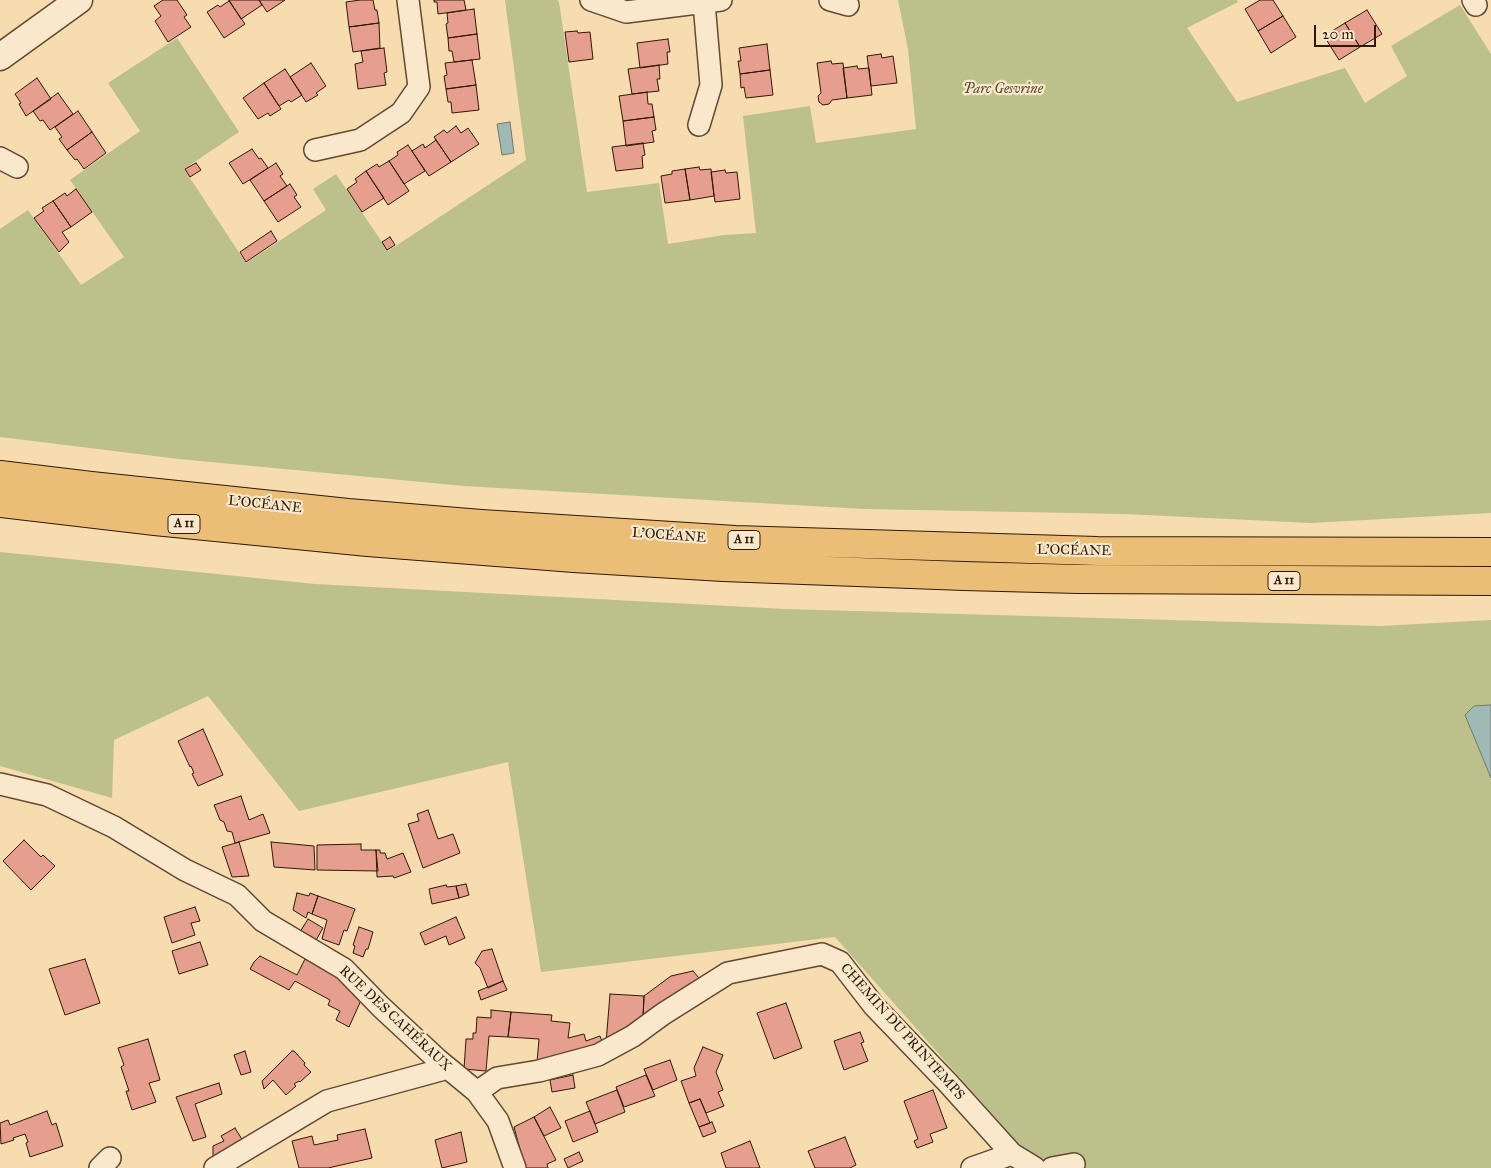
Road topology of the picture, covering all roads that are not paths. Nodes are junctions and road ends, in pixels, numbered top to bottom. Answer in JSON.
{"nodes":[{"id":1,"x":79,"y":0,"type":"edge"},
{"id":2,"x":408,"y":0,"type":"edge"},
{"id":3,"x":591,"y":0,"type":"edge"},
{"id":4,"x":713,"y":1,"type":"edge"},
{"id":5,"x":0,"y":57,"type":"edge"},
{"id":6,"x":699,"y":125,"type":"dead end"},
{"id":7,"x":315,"y":150,"type":"dead end"},
{"id":8,"x":0,"y":475,"type":"edge"},
{"id":9,"x":0,"y":503,"type":"edge"},
{"id":10,"x":1491,"y":552,"type":"edge"},
{"id":11,"x":1491,"y":581,"type":"edge"},
{"id":12,"x":0,"y":784,"type":"edge"},
{"id":13,"x":448,"y":1068,"type":"junction"},
{"id":14,"x":477,"y":1092,"type":"junction"},
{"id":15,"x":1012,"y":1154,"type":"junction"},
{"id":16,"x":1074,"y":1164,"type":"dead end"},
{"id":17,"x":215,"y":1168,"type":"edge"},
{"id":18,"x":515,"y":1168,"type":"edge"},
{"id":19,"x":972,"y":1168,"type":"edge"},
{"id":20,"x":1035,"y":1168,"type":"edge"},
{"id":21,"x":1052,"y":1168,"type":"edge"}],
"edges":[{"from":1,"to":5,"type":"street"},
{"from":2,"to":7,"type":"street"},
{"from":3,"to":4,"type":"street"},
{"from":4,"to":6,"type":"street"},
{"from":8,"to":10,"type":"highway","name":"L’OCÉANE","number":"A 11"},
{"from":9,"to":11,"type":"highway","name":"L’OCÉANE","number":"A 11"},
{"from":12,"to":13,"type":"street","name":"RUE DES CAHÉRAUX"},
{"from":13,"to":14,"type":"street","name":"RUE DES CAHÉRAUX"},
{"from":13,"to":17,"type":"street"},
{"from":14,"to":15,"type":"street","name":"CHEMIN DU PRINTEMPS"},
{"from":14,"to":18,"type":"street","name":"RUE DES CAHÉRAUX"},
{"from":15,"to":19,"type":"street"},
{"from":15,"to":20,"type":"street","name":"CHEMIN DU PRINTEMPS"},
{"from":16,"to":21,"type":"street"}]}
